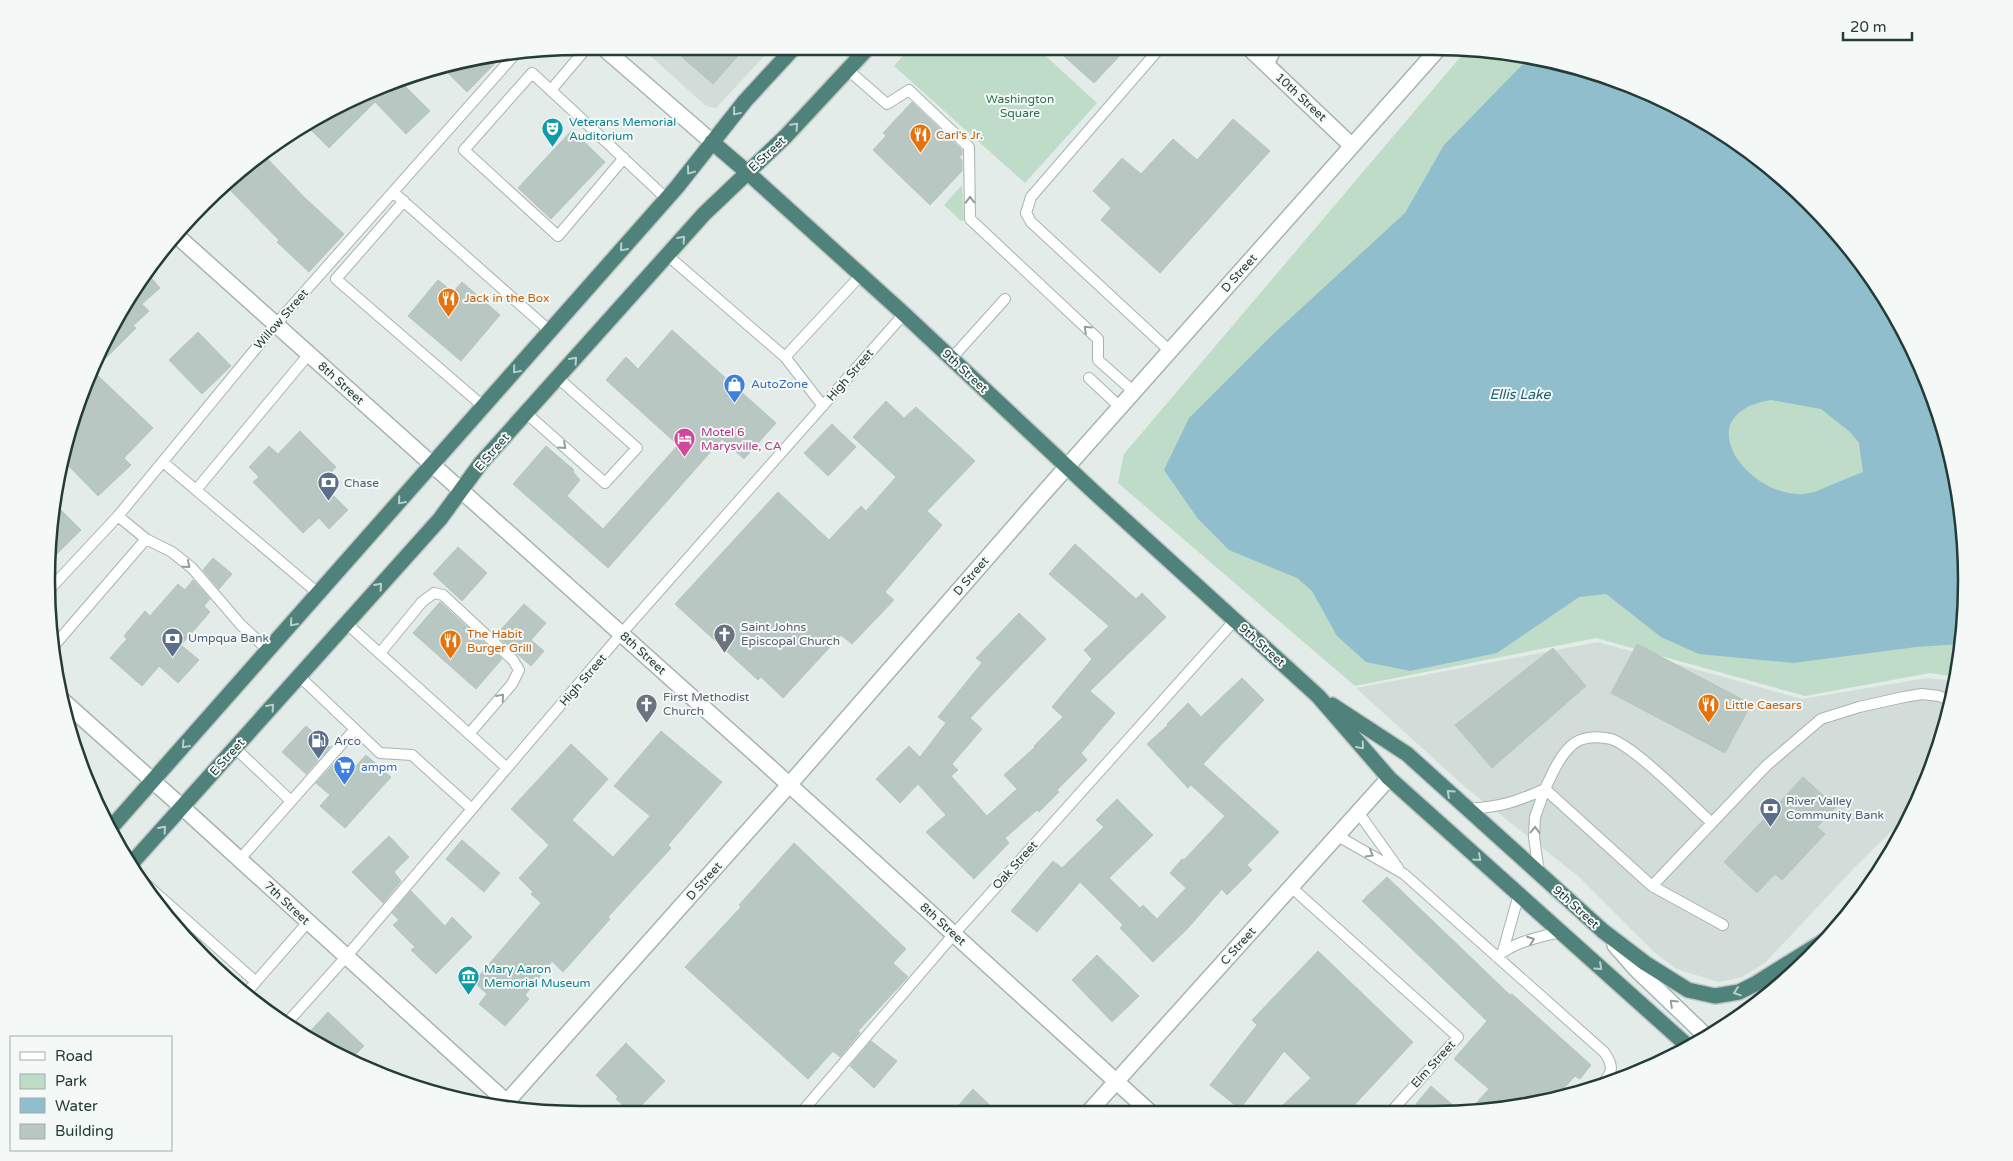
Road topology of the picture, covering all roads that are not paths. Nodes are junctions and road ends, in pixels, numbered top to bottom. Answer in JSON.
{"nodes":[{"id":1,"x":581,"y":55,"type":"edge"},
{"id":2,"x":614,"y":55,"type":"edge"},
{"id":3,"x":788,"y":55,"type":"edge"},
{"id":4,"x":862,"y":55,"type":"edge"},
{"id":5,"x":1153,"y":55,"type":"edge"},
{"id":6,"x":1256,"y":55,"type":"edge"},
{"id":7,"x":1270,"y":55,"type":"edge"},
{"id":8,"x":1433,"y":55,"type":"edge"},
{"id":9,"x":511,"y":59,"type":"edge"},
{"id":10,"x":1266,"y":64,"type":"junction"},
{"id":11,"x":848,"y":70,"type":"junction"},
{"id":12,"x":551,"y":90,"type":"junction"},
{"id":13,"x":712,"y":142,"type":"junction"},
{"id":14,"x":1352,"y":146,"type":"junction"},
{"id":15,"x":624,"y":158,"type":"junction"},
{"id":16,"x":747,"y":172,"type":"junction"},
{"id":17,"x":393,"y":192,"type":"junction"},
{"id":18,"x":667,"y":199,"type":"junction"},
{"id":19,"x":404,"y":201,"type":"junction"},
{"id":20,"x":181,"y":239,"type":"edge"},
{"id":21,"x":667,"y":255,"type":"junction"},
{"id":22,"x":861,"y":275,"type":"junction"},
{"id":23,"x":1006,"y":299,"type":"dead end"},
{"id":24,"x":904,"y":314,"type":"junction"},
{"id":25,"x":276,"y":324,"type":"junction"},
{"id":26,"x":550,"y":331,"type":"junction"},
{"id":27,"x":1170,"y":351,"type":"junction"},
{"id":28,"x":309,"y":354,"type":"junction"},
{"id":29,"x":785,"y":357,"type":"junction"},
{"id":30,"x":951,"y":358,"type":"junction"},
{"id":31,"x":558,"y":378,"type":"junction"},
{"id":32,"x":1089,"y":378,"type":"dead end"},
{"id":33,"x":1134,"y":392,"type":"junction"},
{"id":34,"x":823,"y":406,"type":"junction"},
{"id":35,"x":484,"y":407,"type":"junction"},
{"id":36,"x":1120,"y":407,"type":"junction"},
{"id":37,"x":526,"y":413,"type":"junction"},
{"id":38,"x":162,"y":462,"type":"junction"},
{"id":39,"x":433,"y":465,"type":"junction"},
{"id":40,"x":1067,"y":467,"type":"junction"},
{"id":41,"x":461,"y":489,"type":"junction"},
{"id":42,"x":196,"y":490,"type":"junction"},
{"id":43,"x":118,"y":516,"type":"junction"},
{"id":44,"x":146,"y":539,"type":"junction"},
{"id":45,"x":55,"y":583,"type":"edge"},
{"id":46,"x":319,"y":594,"type":"junction"},
{"id":47,"x":1235,"y":620,"type":"junction"},
{"id":48,"x":346,"y":623,"type":"junction"},
{"id":49,"x":621,"y":634,"type":"junction"},
{"id":50,"x":58,"y":641,"type":"edge"},
{"id":51,"x":269,"y":651,"type":"junction"},
{"id":52,"x":380,"y":653,"type":"junction"},
{"id":53,"x":299,"y":676,"type":"junction"},
{"id":54,"x":1318,"y":696,"type":"junction"},
{"id":55,"x":1944,"y":698,"type":"edge"},
{"id":56,"x":71,"y":708,"type":"edge"},
{"id":57,"x":355,"y":729,"type":"junction"},
{"id":58,"x":469,"y":734,"type":"junction"},
{"id":59,"x":235,"y":748,"type":"junction"},
{"id":60,"x":507,"y":768,"type":"junction"},
{"id":61,"x":1389,"y":778,"type":"junction"},
{"id":62,"x":153,"y":781,"type":"junction"},
{"id":63,"x":790,"y":785,"type":"junction"},
{"id":64,"x":1545,"y":789,"type":"junction"},
{"id":65,"x":291,"y":801,"type":"junction"},
{"id":66,"x":182,"y":807,"type":"junction"},
{"id":67,"x":472,"y":809,"type":"junction"},
{"id":68,"x":1468,"y":809,"type":"junction"},
{"id":69,"x":1358,"y":812,"type":"junction"},
{"id":70,"x":1712,"y":823,"type":"junction"},
{"id":71,"x":115,"y":824,"type":"edge"},
{"id":72,"x":1336,"y":835,"type":"junction"},
{"id":73,"x":135,"y":859,"type":"edge"},
{"id":74,"x":240,"y":860,"type":"junction"},
{"id":75,"x":1539,"y":873,"type":"junction"},
{"id":76,"x":1404,"y":874,"type":"junction"},
{"id":77,"x":1652,"y":886,"type":"junction"},
{"id":78,"x":1291,"y":887,"type":"junction"},
{"id":79,"x":1519,"y":894,"type":"junction"},
{"id":80,"x":165,"y":901,"type":"edge"},
{"id":81,"x":308,"y":922,"type":"junction"},
{"id":82,"x":1723,"y":925,"type":"dead end"},
{"id":83,"x":1603,"y":931,"type":"junction"},
{"id":84,"x":1560,"y":932,"type":"junction"},
{"id":85,"x":954,"y":934,"type":"junction"},
{"id":86,"x":1500,"y":954,"type":"junction"},
{"id":87,"x":346,"y":957,"type":"junction"},
{"id":88,"x":1798,"y":958,"type":"edge"},
{"id":89,"x":256,"y":982,"type":"junction"},
{"id":90,"x":250,"y":989,"type":"edge"},
{"id":91,"x":291,"y":1018,"type":"edge"},
{"id":92,"x":1702,"y":1031,"type":"edge"},
{"id":93,"x":1683,"y":1042,"type":"edge"},
{"id":94,"x":1609,"y":1075,"type":"edge"},
{"id":95,"x":1116,"y":1081,"type":"junction"},
{"id":96,"x":503,"y":1100,"type":"edge"},
{"id":97,"x":511,"y":1102,"type":"edge"},
{"id":98,"x":807,"y":1106,"type":"edge"},
{"id":99,"x":1094,"y":1106,"type":"edge"},
{"id":100,"x":1143,"y":1106,"type":"edge"},
{"id":101,"x":1396,"y":1106,"type":"edge"}],
"edges":[{"from":1,"to":12,"type":"lane"},
{"from":2,"to":13,"type":"street","name":"9th Street"},
{"from":3,"to":13,"type":"highway","one_way":true},
{"from":4,"to":11,"type":"highway","name":"E Street"},
{"from":5,"to":27,"type":"lane"},
{"from":6,"to":10,"type":"street","name":"10th Street"},
{"from":7,"to":10,"type":"street"},
{"from":8,"to":14,"type":"street","name":"D Street"},
{"from":9,"to":17,"type":"lane","name":"Willow Street"},
{"from":10,"to":14,"type":"street","name":"10th Street"},
{"from":16,"to":11,"type":"highway","name":"E Street","one_way":true},
{"from":33,"to":11,"type":"lane","one_way":true},
{"from":12,"to":15,"type":"lane"},
{"from":12,"to":15,"type":"lane"},
{"from":13,"to":16,"type":"highway","name":"9th Street"},
{"from":13,"to":18,"type":"highway","one_way":true},
{"from":14,"to":27,"type":"street","name":"D Street"},
{"from":15,"to":18,"type":"lane"},
{"from":21,"to":16,"type":"highway","name":"E Street","one_way":true},
{"from":16,"to":22,"type":"highway","name":"9th Street"},
{"from":17,"to":19,"type":"lane"},
{"from":17,"to":25,"type":"lane","name":"Willow Street"},
{"from":18,"to":26,"type":"highway","one_way":true},
{"from":19,"to":26,"type":"lane"},
{"from":19,"to":35,"type":"lane"},
{"from":20,"to":25,"type":"street","name":"8th Street"},
{"from":21,"to":29,"type":"lane"},
{"from":31,"to":21,"type":"highway","name":"E Street","one_way":true},
{"from":22,"to":24,"type":"highway","name":"9th Street"},
{"from":22,"to":29,"type":"lane"},
{"from":23,"to":30,"type":"lane"},
{"from":24,"to":30,"type":"highway","name":"9th Street"},
{"from":24,"to":34,"type":"lane","name":"High Street"},
{"from":25,"to":28,"type":"street","name":"8th Street"},
{"from":25,"to":38,"type":"lane","name":"Willow Street"},
{"from":26,"to":35,"type":"highway","one_way":true},
{"from":27,"to":33,"type":"street","name":"D Street"},
{"from":28,"to":39,"type":"street","name":"8th Street"},
{"from":28,"to":42,"type":"lane"},
{"from":29,"to":34,"type":"lane"},
{"from":30,"to":40,"type":"highway","name":"9th Street"},
{"from":31,"to":37,"type":"highway","name":"E Street"},
{"from":37,"to":31,"type":"lane","one_way":true},
{"from":32,"to":36,"type":"lane"},
{"from":33,"to":36,"type":"street","name":"D Street"},
{"from":34,"to":49,"type":"lane","name":"High Street"},
{"from":35,"to":39,"type":"highway"},
{"from":36,"to":40,"type":"street","name":"D Street"},
{"from":37,"to":41,"type":"highway","name":"E Street"},
{"from":38,"to":42,"type":"lane"},
{"from":38,"to":43,"type":"lane","name":"Willow Street"},
{"from":39,"to":41,"type":"street","name":"8th Street"},
{"from":39,"to":46,"type":"highway","one_way":true},
{"from":40,"to":47,"type":"highway","name":"9th Street"},
{"from":40,"to":63,"type":"street","name":"D Street"},
{"from":48,"to":41,"type":"highway","name":"E Street","one_way":true},
{"from":41,"to":49,"type":"street","name":"8th Street"},
{"from":42,"to":46,"type":"lane"},
{"from":43,"to":44,"type":"lane"},
{"from":43,"to":45,"type":"lane","name":"Willow Street"},
{"from":44,"to":50,"type":"lane"},
{"from":44,"to":51,"type":"lane","one_way":true},
{"from":46,"to":51,"type":"highway","one_way":true},
{"from":47,"to":54,"type":"highway","name":"9th Street"},
{"from":47,"to":85,"type":"lane","name":"Oak Street"},
{"from":48,"to":52,"type":"lane"},
{"from":48,"to":53,"type":"highway","name":"E Street"},
{"from":49,"to":60,"type":"lane","name":"High Street"},
{"from":49,"to":63,"type":"street","name":"8th Street"},
{"from":51,"to":62,"type":"highway","one_way":true},
{"from":52,"to":58,"type":"lane"},
{"from":58,"to":52,"type":"lane","one_way":true},
{"from":53,"to":57,"type":"lane"},
{"from":59,"to":53,"type":"highway","name":"E Street","one_way":true},
{"from":54,"to":61,"type":"highway","name":"9th Street","one_way":true},
{"from":68,"to":54,"type":"highway","name":"9th Street","one_way":true},
{"from":55,"to":70,"type":"lane"},
{"from":56,"to":62,"type":"street","name":"7th Street"},
{"from":57,"to":65,"type":"lane"},
{"from":57,"to":67,"type":"lane"},
{"from":58,"to":60,"type":"lane"},
{"from":59,"to":65,"type":"lane"},
{"from":59,"to":66,"type":"highway","name":"E Street"},
{"from":60,"to":67,"type":"lane","name":"High Street"},
{"from":61,"to":69,"type":"street","name":"C Street"},
{"from":61,"to":79,"type":"highway","name":"9th Street","one_way":true},
{"from":62,"to":66,"type":"street","name":"7th Street"},
{"from":62,"to":71,"type":"highway"},
{"from":63,"to":85,"type":"street","name":"8th Street"},
{"from":63,"to":97,"type":"street","name":"D Street"},
{"from":64,"to":68,"type":"lane"},
{"from":64,"to":70,"type":"lane"},
{"from":75,"to":64,"type":"lane","one_way":true},
{"from":64,"to":77,"type":"lane"},
{"from":65,"to":74,"type":"lane"},
{"from":73,"to":66,"type":"highway","name":"E Street","one_way":true},
{"from":66,"to":74,"type":"street","name":"7th Street"},
{"from":67,"to":87,"type":"lane","name":"High Street"},
{"from":68,"to":75,"type":"highway","name":"9th Street"},
{"from":69,"to":72,"type":"street","name":"C Street"},
{"from":69,"to":76,"type":"lane"},
{"from":70,"to":77,"type":"lane"},
{"from":72,"to":76,"type":"lane","one_way":true},
{"from":72,"to":78,"type":"street","name":"C Street"},
{"from":74,"to":81,"type":"street","name":"7th Street"},
{"from":75,"to":83,"type":"highway","name":"9th Street"},
{"from":76,"to":86,"type":"lane"},
{"from":77,"to":82,"type":"lane"},
{"from":78,"to":95,"type":"street","name":"C Street"},
{"from":78,"to":101,"type":"lane","name":"Elm Street"},
{"from":79,"to":84,"type":"highway","name":"9th Street"},
{"from":79,"to":86,"type":"lane"},
{"from":80,"to":89,"type":"lane"},
{"from":81,"to":87,"type":"street","name":"7th Street"},
{"from":81,"to":89,"type":"lane"},
{"from":88,"to":83,"type":"highway","one_way":true},
{"from":92,"to":83,"type":"street","name":"9th Street","one_way":true},
{"from":86,"to":84,"type":"lane","one_way":true},
{"from":84,"to":93,"type":"highway","name":"9th Street","one_way":true},
{"from":85,"to":95,"type":"street","name":"8th Street"},
{"from":85,"to":98,"type":"lane","name":"Oak Street"},
{"from":86,"to":94,"type":"lane"},
{"from":87,"to":91,"type":"lane","name":"High Street"},
{"from":87,"to":96,"type":"street","name":"7th Street"},
{"from":89,"to":90,"type":"lane"},
{"from":95,"to":99,"type":"street","name":"C Street"},
{"from":95,"to":100,"type":"street","name":"8th Street"}]}
